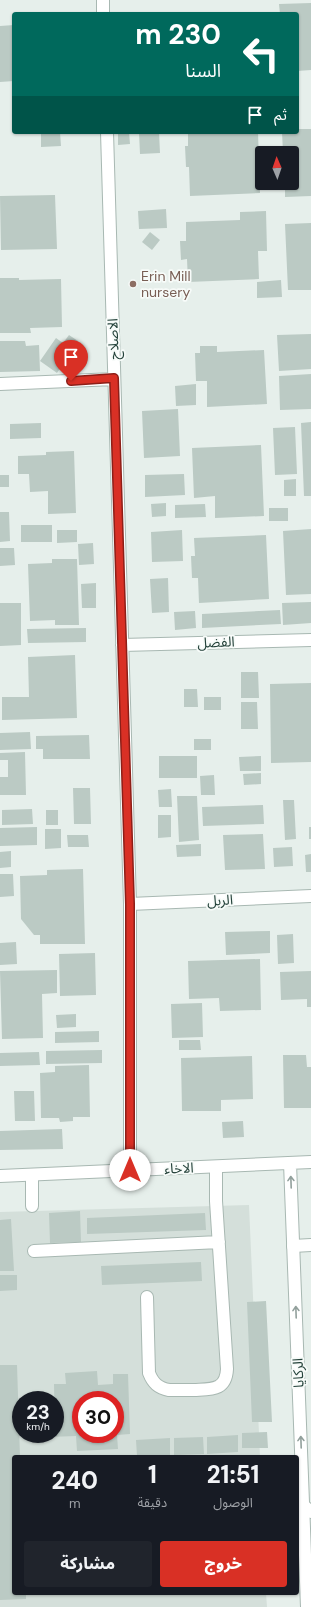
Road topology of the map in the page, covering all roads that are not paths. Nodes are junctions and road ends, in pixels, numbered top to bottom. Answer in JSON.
{"nodes":[{"id":1,"x":103,"y":0,"type":"edge"},
{"id":2,"x":103,"y":12,"type":"edge"},
{"id":3,"x":107,"y":134,"type":"edge"},
{"id":4,"x":114,"y":378,"type":"junction"},
{"id":5,"x":0,"y":384,"type":"edge"},
{"id":6,"x":311,"y":640,"type":"edge"},
{"id":7,"x":122,"y":645,"type":"junction"},
{"id":8,"x":311,"y":896,"type":"edge"},
{"id":9,"x":130,"y":904,"type":"junction"},
{"id":10,"x":311,"y":1162,"type":"edge"},
{"id":11,"x":290,"y":1163,"type":"junction"},
{"id":12,"x":216,"y":1167,"type":"junction"},
{"id":13,"x":130,"y":1170,"type":"junction"},
{"id":14,"x":32,"y":1175,"type":"junction"},
{"id":15,"x":0,"y":1176,"type":"edge"},
{"id":16,"x":32,"y":1206,"type":"dead end"},
{"id":17,"x":219,"y":1242,"type":"junction"},
{"id":18,"x":311,"y":1245,"type":"edge"},
{"id":19,"x":293,"y":1246,"type":"junction"},
{"id":20,"x":34,"y":1251,"type":"dead end"},
{"id":21,"x":147,"y":1297,"type":"dead end"},
{"id":22,"x":307,"y":1509,"type":"edge"},
{"id":23,"x":308,"y":1602,"type":"edge"}],
"edges":[{"from":1,"to":2,"type":"street"},
{"from":3,"to":4,"type":"street","name":"الاصلاح"},
{"from":4,"to":5,"type":"street"},
{"from":4,"to":7,"type":"street","name":"الاصلاح"},
{"from":6,"to":7,"type":"street","name":"الفضل"},
{"from":7,"to":9,"type":"street","name":"الاصلاح"},
{"from":8,"to":9,"type":"street","name":"الربل"},
{"from":9,"to":13,"type":"street","name":"الاصلاح"},
{"from":10,"to":11,"type":"street","name":"الاخاء"},
{"from":11,"to":12,"type":"street","name":"الاخاء"},
{"from":19,"to":11,"type":"street","name":"الركايا","one_way":true},
{"from":12,"to":13,"type":"street","name":"الاخاء"},
{"from":12,"to":17,"type":"street"},
{"from":13,"to":14,"type":"street","name":"الاخاء"},
{"from":14,"to":15,"type":"street","name":"الاخاء"},
{"from":14,"to":16,"type":"street"},
{"from":17,"to":20,"type":"street"},
{"from":17,"to":21,"type":"street"},
{"from":18,"to":19,"type":"street"},
{"from":22,"to":19,"type":"street","name":"الركايا","one_way":true},
{"from":22,"to":23,"type":"street","name":"الركايا"}]}
